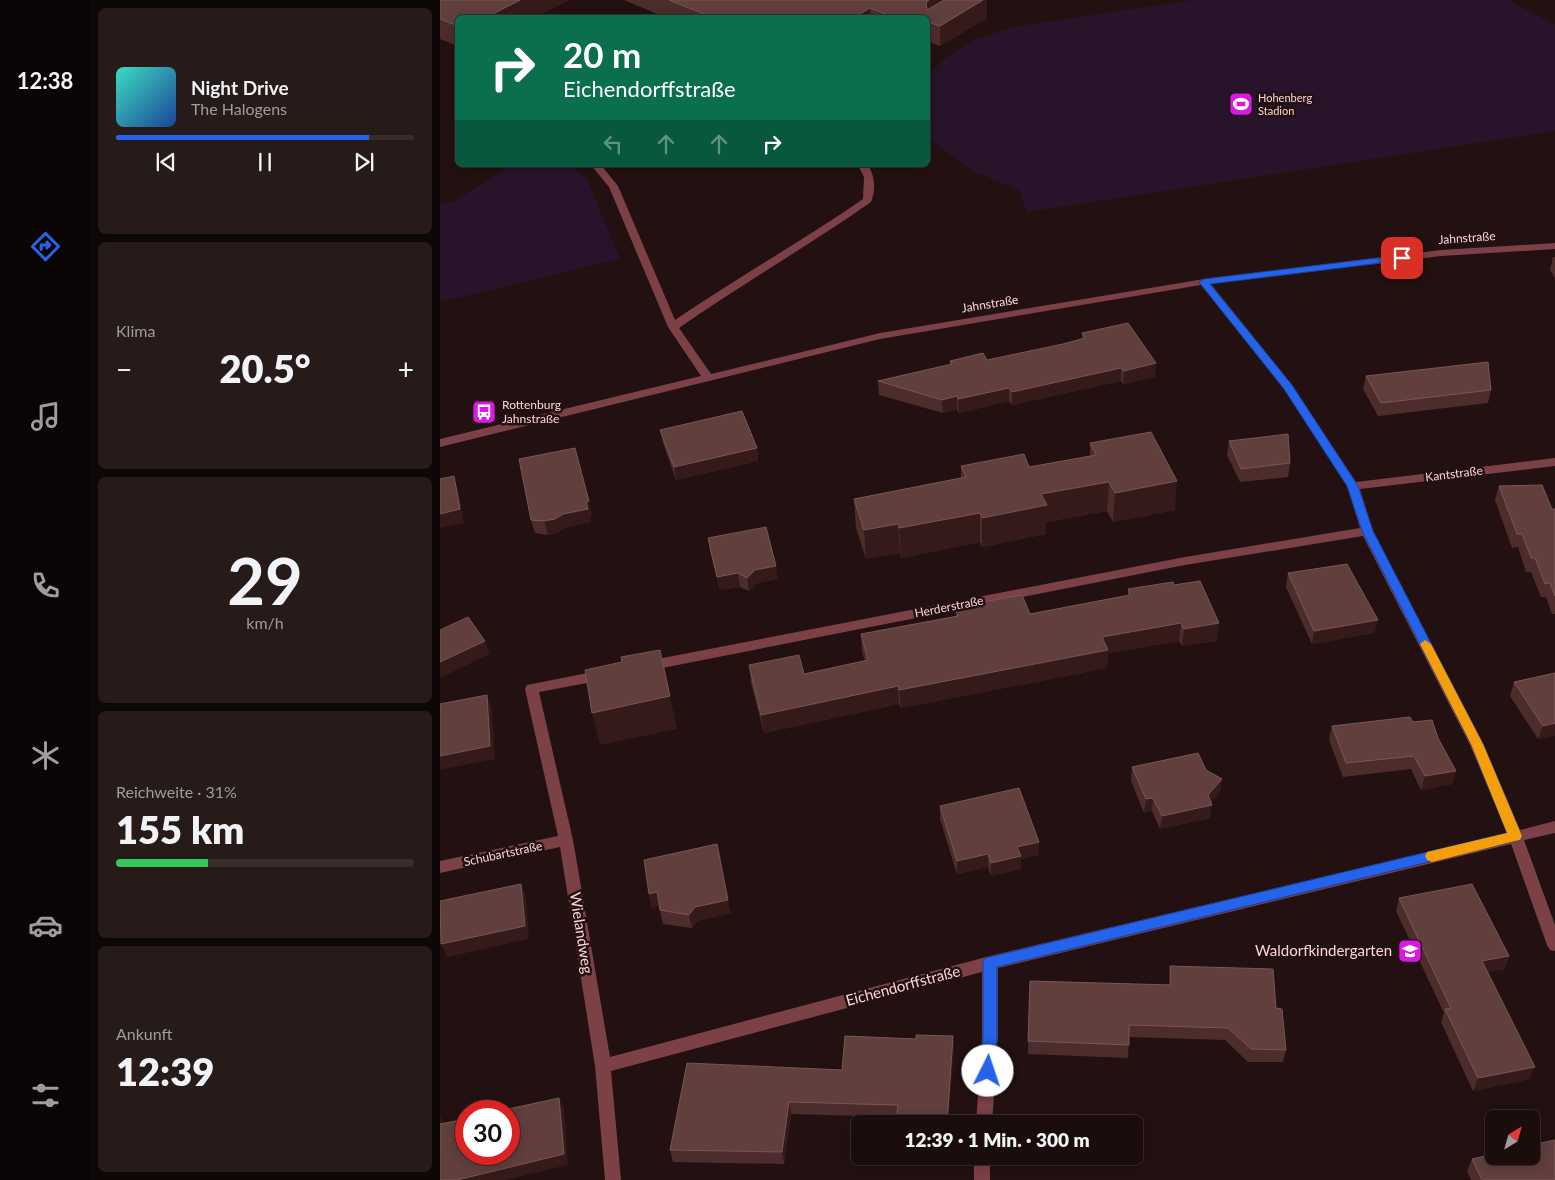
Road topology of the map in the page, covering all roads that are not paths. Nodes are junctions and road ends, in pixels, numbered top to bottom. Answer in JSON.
{"nodes":[{"id":1,"x":598,"y":167,"type":"edge"},
{"id":2,"x":864,"y":167,"type":"edge"},
{"id":3,"x":1555,"y":246,"type":"edge"},
{"id":4,"x":1204,"y":282,"type":"junction"},
{"id":5,"x":673,"y":327,"type":"junction"},
{"id":6,"x":708,"y":378,"type":"junction"},
{"id":7,"x":440,"y":443,"type":"edge"},
{"id":8,"x":1555,"y":462,"type":"edge"},
{"id":9,"x":1353,"y":486,"type":"junction"},
{"id":10,"x":1367,"y":531,"type":"junction"},
{"id":11,"x":638,"y":668,"type":"edge"},
{"id":12,"x":619,"y":672,"type":"edge"},
{"id":13,"x":1555,"y":826,"type":"edge"},
{"id":14,"x":1515,"y":836,"type":"junction"},
{"id":15,"x":566,"y":840,"type":"junction"},
{"id":16,"x":440,"y":867,"type":"edge"},
{"id":17,"x":1555,"y":945,"type":"edge"},
{"id":18,"x":990,"y":962,"type":"junction"},
{"id":19,"x":603,"y":1066,"type":"junction"},
{"id":20,"x":985,"y":1115,"type":"edge"},
{"id":21,"x":982,"y":1165,"type":"edge"},
{"id":22,"x":613,"y":1180,"type":"edge"},
{"id":23,"x":982,"y":1180,"type":"edge"}],
"edges":[{"from":1,"to":5,"type":"street"},
{"from":2,"to":5,"type":"street"},
{"from":3,"to":4,"type":"street","name":"Jahnstraße"},
{"from":4,"to":6,"type":"street","name":"Jahnstraße"},
{"from":4,"to":9,"type":"street"},
{"from":5,"to":6,"type":"street"},
{"from":6,"to":7,"type":"street","name":"Jahnstraße"},
{"from":8,"to":9,"type":"street","name":"Kantstraße"},
{"from":9,"to":10,"type":"street"},
{"from":10,"to":11,"type":"street","name":"Herderstraße"},
{"from":10,"to":14,"type":"street"},
{"from":12,"to":15,"type":"street","name":"Wielandweg"},
{"from":13,"to":14,"type":"street","name":"Eichendorffstraße"},
{"from":14,"to":17,"type":"street"},
{"from":14,"to":18,"type":"street","name":"Eichendorffstraße"},
{"from":15,"to":16,"type":"street","name":"Schubartstraße"},
{"from":15,"to":19,"type":"street","name":"Wielandweg"},
{"from":18,"to":19,"type":"street","name":"Eichendorffstraße"},
{"from":18,"to":20,"type":"street"},
{"from":19,"to":22,"type":"street","name":"Wielandweg"},
{"from":21,"to":23,"type":"street"}]}
